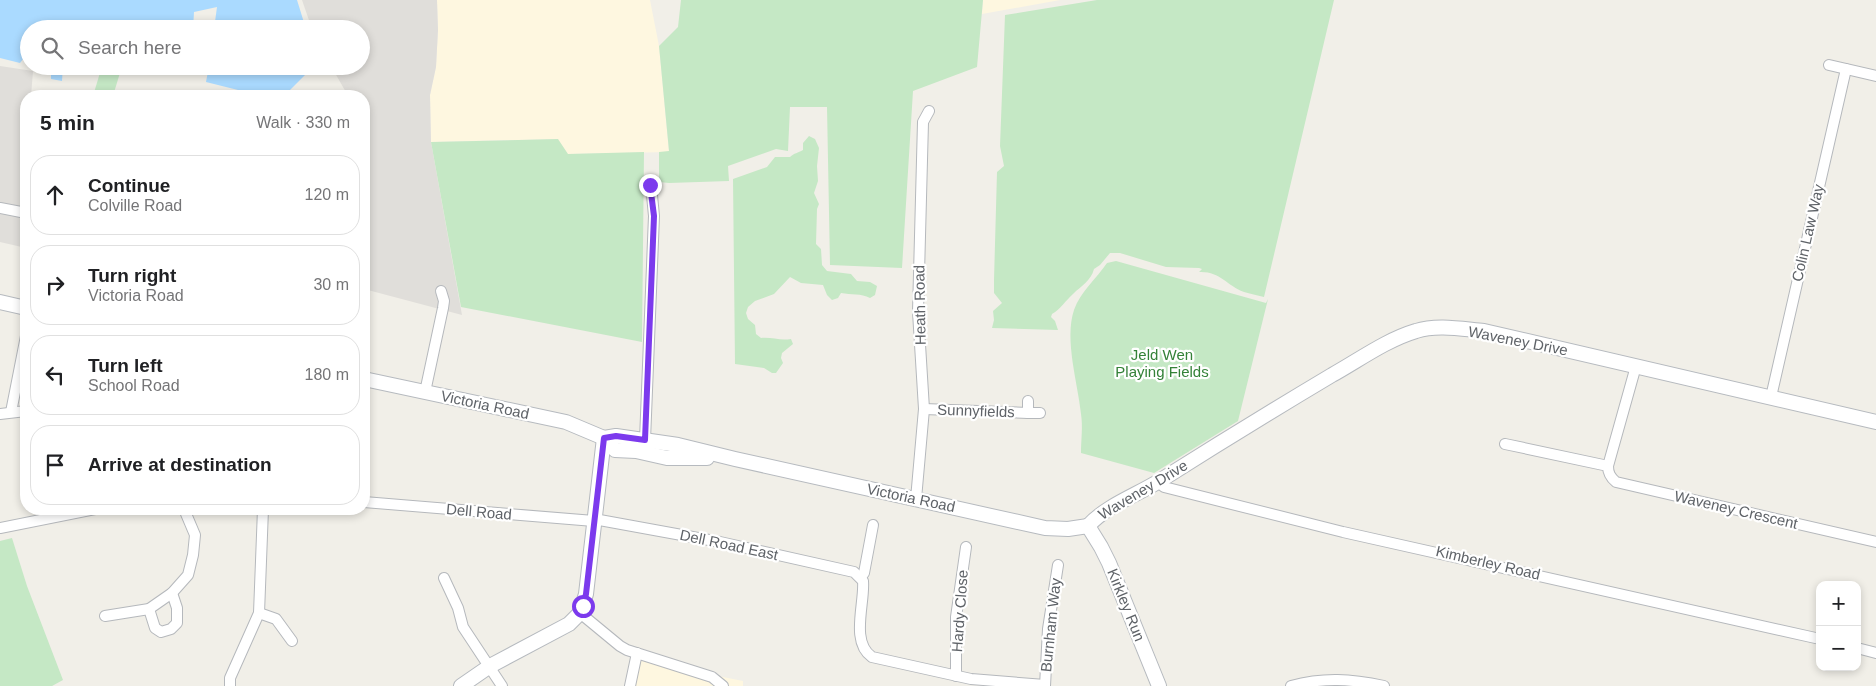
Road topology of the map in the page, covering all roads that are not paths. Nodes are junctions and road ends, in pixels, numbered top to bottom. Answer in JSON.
{"nodes":[{"id":1,"x":1829,"y":65,"type":"dead end"},
{"id":2,"x":1846,"y":69,"type":"junction"},
{"id":3,"x":1876,"y":76,"type":"edge"},
{"id":4,"x":929,"y":111,"type":"dead end"},
{"id":5,"x":650,"y":185,"type":"dead end"},
{"id":6,"x":0,"y":208,"type":"edge"},
{"id":7,"x":20,"y":212,"type":"edge"},
{"id":8,"x":441,"y":291,"type":"dead end"},
{"id":9,"x":0,"y":302,"type":"edge"},
{"id":10,"x":20,"y":307,"type":"edge"},
{"id":11,"x":20,"y":358,"type":"edge"},
{"id":12,"x":1636,"y":366,"type":"junction"},
{"id":13,"x":370,"y":380,"type":"edge"},
{"id":14,"x":425,"y":392,"type":"junction"},
{"id":15,"x":1771,"y":397,"type":"junction"},
{"id":16,"x":1028,"y":400,"type":"dead end"},
{"id":17,"x":924,"y":409,"type":"junction"},
{"id":18,"x":20,"y":412,"type":"edge"},
{"id":19,"x":5,"y":413,"type":"edge"},
{"id":20,"x":1028,"y":413,"type":"junction"},
{"id":21,"x":1040,"y":413,"type":"dead end"},
{"id":22,"x":1876,"y":422,"type":"edge"},
{"id":23,"x":604,"y":438,"type":"junction"},
{"id":24,"x":645,"y":440,"type":"junction"},
{"id":25,"x":1505,"y":444,"type":"dead end"},
{"id":26,"x":734,"y":459,"type":"junction"},
{"id":27,"x":1608,"y":466,"type":"junction"},
{"id":28,"x":1158,"y":482,"type":"junction"},
{"id":29,"x":916,"y":499,"type":"junction"},
{"id":30,"x":370,"y":502,"type":"edge"},
{"id":31,"x":65,"y":515,"type":"edge"},
{"id":32,"x":187,"y":515,"type":"edge"},
{"id":33,"x":263,"y":515,"type":"edge"},
{"id":34,"x":594,"y":520,"type":"junction"},
{"id":35,"x":873,"y":525,"type":"dead end"},
{"id":36,"x":1088,"y":526,"type":"junction"},
{"id":37,"x":0,"y":528,"type":"edge"},
{"id":38,"x":1876,"y":542,"type":"edge"},
{"id":39,"x":966,"y":547,"type":"dead end"},
{"id":40,"x":1058,"y":565,"type":"dead end"},
{"id":41,"x":861,"y":577,"type":"junction"},
{"id":42,"x":444,"y":578,"type":"dead end"},
{"id":43,"x":172,"y":593,"type":"junction"},
{"id":44,"x":149,"y":609,"type":"junction"},
{"id":45,"x":259,"y":613,"type":"junction"},
{"id":46,"x":580,"y":613,"type":"junction"},
{"id":47,"x":105,"y":616,"type":"dead end"},
{"id":48,"x":1816,"y":638,"type":"edge"},
{"id":49,"x":292,"y":641,"type":"dead end"},
{"id":50,"x":1861,"y":649,"type":"edge"},
{"id":51,"x":637,"y":653,"type":"junction"},
{"id":52,"x":1876,"y":653,"type":"edge"},
{"id":53,"x":490,"y":666,"type":"junction"},
{"id":54,"x":956,"y":676,"type":"junction"},
{"id":55,"x":230,"y":686,"type":"edge"},
{"id":56,"x":461,"y":686,"type":"edge"},
{"id":57,"x":502,"y":686,"type":"edge"},
{"id":58,"x":630,"y":686,"type":"edge"},
{"id":59,"x":723,"y":686,"type":"edge"},
{"id":60,"x":1045,"y":686,"type":"edge"},
{"id":61,"x":1159,"y":686,"type":"edge"},
{"id":62,"x":1291,"y":686,"type":"edge"},
{"id":63,"x":1384,"y":686,"type":"edge"}],
"edges":[{"from":1,"to":2,"type":"street"},
{"from":2,"to":3,"type":"street"},
{"from":2,"to":15,"type":"street","name":"Colin Law Way"},
{"from":4,"to":17,"type":"street","name":"Heath Road"},
{"from":5,"to":24,"type":"street"},
{"from":6,"to":7,"type":"street"},
{"from":8,"to":14,"type":"street"},
{"from":9,"to":10,"type":"main road"},
{"from":11,"to":19,"type":"street"},
{"from":12,"to":15,"type":"main road","name":"Waveney Drive"},
{"from":12,"to":27,"type":"street"},
{"from":12,"to":28,"type":"main road","name":"Waveney Drive"},
{"from":13,"to":14,"type":"main road","name":"Victoria Road"},
{"from":14,"to":23,"type":"main road","name":"Victoria Road"},
{"from":15,"to":22,"type":"main road","name":"Waveney Drive"},
{"from":16,"to":20,"type":"street","name":"Sunnyfields"},
{"from":17,"to":20,"type":"street","name":"Sunnyfields"},
{"from":17,"to":29,"type":"street","name":"Heath Road"},
{"from":18,"to":19,"type":"street"},
{"from":20,"to":21,"type":"street","name":"Sunnyfields"},
{"from":23,"to":24,"type":"main road","name":"Victoria Road"},
{"from":23,"to":26,"type":"main road","name":"Victoria Road"},
{"from":23,"to":34,"type":"main road"},
{"from":24,"to":26,"type":"main road","name":"Victoria Road"},
{"from":25,"to":27,"type":"street"},
{"from":26,"to":29,"type":"main road","name":"Victoria Road"},
{"from":27,"to":38,"type":"street","name":"Waveney Crescent"},
{"from":28,"to":36,"type":"main road","name":"Waveney Drive"},
{"from":28,"to":48,"type":"street","name":"Kimberley Road"},
{"from":29,"to":36,"type":"main road","name":"Victoria Road"},
{"from":30,"to":34,"type":"street","name":"Dell Road"},
{"from":31,"to":37,"type":"street"},
{"from":32,"to":43,"type":"street"},
{"from":33,"to":45,"type":"street"},
{"from":34,"to":41,"type":"street","name":"Dell Road East"},
{"from":34,"to":46,"type":"main road"},
{"from":35,"to":41,"type":"street"},
{"from":36,"to":61,"type":"main road","name":"Kirkley Run"},
{"from":39,"to":54,"type":"street","name":"Hardy Close"},
{"from":40,"to":60,"type":"street","name":"Burnham Way"},
{"from":41,"to":54,"type":"street"},
{"from":42,"to":53,"type":"street"},
{"from":43,"to":44,"type":"street"},
{"from":43,"to":44,"type":"street"},
{"from":44,"to":47,"type":"street"},
{"from":45,"to":49,"type":"street"},
{"from":45,"to":55,"type":"street"},
{"from":46,"to":51,"type":"street"},
{"from":46,"to":53,"type":"main road"},
{"from":50,"to":52,"type":"street"},
{"from":51,"to":58,"type":"street"},
{"from":51,"to":59,"type":"street"},
{"from":53,"to":56,"type":"main road"},
{"from":53,"to":57,"type":"street"},
{"from":54,"to":60,"type":"street"},
{"from":62,"to":63,"type":"street"}]}
